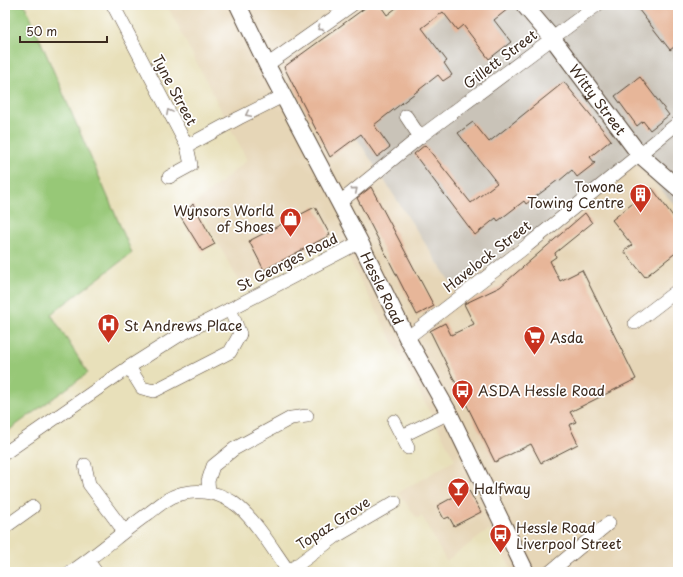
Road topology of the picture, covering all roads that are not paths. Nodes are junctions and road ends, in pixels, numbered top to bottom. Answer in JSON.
{"nodes":[{"id":1,"x":114,"y":5,"type":"edge"},
{"id":2,"x":238,"y":5,"type":"edge"},
{"id":3,"x":352,"y":5,"type":"edge"},
{"id":4,"x":524,"y":5,"type":"edge"},
{"id":5,"x":597,"y":5,"type":"edge"},
{"id":6,"x":553,"y":39,"type":"junction"},
{"id":7,"x":267,"y":65,"type":"junction"},
{"id":8,"x":283,"y":96,"type":"junction"},
{"id":9,"x":406,"y":116,"type":"dead end"},
{"id":10,"x":678,"y":123,"type":"edge"},
{"id":11,"x":420,"y":137,"type":"junction"},
{"id":12,"x":187,"y":146,"type":"junction"},
{"id":13,"x":639,"y":154,"type":"junction"},
{"id":14,"x":169,"y":177,"type":"dead end"},
{"id":15,"x":678,"y":188,"type":"edge"},
{"id":16,"x":339,"y":204,"type":"junction"},
{"id":17,"x":360,"y":242,"type":"junction"},
{"id":18,"x":678,"y":290,"type":"edge"},
{"id":19,"x":230,"y":309,"type":"junction"},
{"id":20,"x":635,"y":323,"type":"dead end"},
{"id":21,"x":408,"y":338,"type":"junction"},
{"id":22,"x":129,"y":367,"type":"junction"},
{"id":23,"x":449,"y":413,"type":"junction"},
{"id":24,"x":307,"y":416,"type":"dead end"},
{"id":25,"x":394,"y":421,"type":"dead end"},
{"id":26,"x":402,"y":436,"type":"junction"},
{"id":27,"x":408,"y":448,"type":"dead end"},
{"id":28,"x":5,"y":454,"type":"edge"},
{"id":29,"x":85,"y":465,"type":"dead end"},
{"id":30,"x":209,"y":492,"type":"junction"},
{"id":31,"x":395,"y":502,"type":"dead end"},
{"id":32,"x":33,"y":507,"type":"dead end"},
{"id":33,"x":609,"y":523,"type":"dead end"},
{"id":34,"x":5,"y":527,"type":"edge"},
{"id":35,"x":124,"y":531,"type":"junction"},
{"id":36,"x":88,"y":561,"type":"junction"},
{"id":37,"x":71,"y":572,"type":"edge"},
{"id":38,"x":96,"y":572,"type":"edge"},
{"id":39,"x":289,"y":572,"type":"edge"},
{"id":40,"x":526,"y":572,"type":"edge"},
{"id":41,"x":550,"y":572,"type":"edge"}],
"edges":[{"from":12,"to":1,"type":"street","name":"Tyne Street","one_way":true},
{"from":2,"to":7,"type":"street","name":"Hessle Road"},
{"from":3,"to":7,"type":"street","one_way":true},
{"from":4,"to":6,"type":"street","name":"Witty Street"},
{"from":5,"to":6,"type":"street","name":"Gillett Street"},
{"from":6,"to":11,"type":"street","name":"Gillett Street"},
{"from":6,"to":13,"type":"street","name":"Witty Street"},
{"from":7,"to":8,"type":"street","name":"Hessle Road"},
{"from":8,"to":12,"type":"street","one_way":true},
{"from":8,"to":16,"type":"street","name":"Hessle Road"},
{"from":9,"to":11,"type":"street"},
{"from":10,"to":13,"type":"street","name":"Havelock Street"},
{"from":16,"to":11,"type":"street","name":"Gillett Street","one_way":true},
{"from":12,"to":14,"type":"street","name":"Tyne Street"},
{"from":13,"to":15,"type":"street","name":"Witty Street"},
{"from":13,"to":21,"type":"street","name":"Havelock Street"},
{"from":16,"to":17,"type":"street","name":"Hessle Road"},
{"from":17,"to":19,"type":"street","name":"St Georges Road"},
{"from":17,"to":21,"type":"street","name":"Hessle Road"},
{"from":18,"to":20,"type":"street"},
{"from":19,"to":22,"type":"street","name":"St Georges Road"},
{"from":19,"to":22,"type":"street","name":"St Georges Road"},
{"from":21,"to":23,"type":"street","name":"Hessle Road"},
{"from":22,"to":28,"type":"street","name":"St Georges Road"},
{"from":23,"to":26,"type":"street"},
{"from":23,"to":40,"type":"street","name":"Hessle Road"},
{"from":24,"to":30,"type":"street"},
{"from":25,"to":26,"type":"street"},
{"from":26,"to":27,"type":"street"},
{"from":29,"to":35,"type":"street"},
{"from":30,"to":35,"type":"street"},
{"from":30,"to":39,"type":"street"},
{"from":31,"to":39,"type":"street","name":"Topaz Grove"},
{"from":32,"to":34,"type":"street"},
{"from":33,"to":41,"type":"street"},
{"from":35,"to":36,"type":"street"},
{"from":36,"to":37,"type":"street"},
{"from":36,"to":38,"type":"street"}]}
